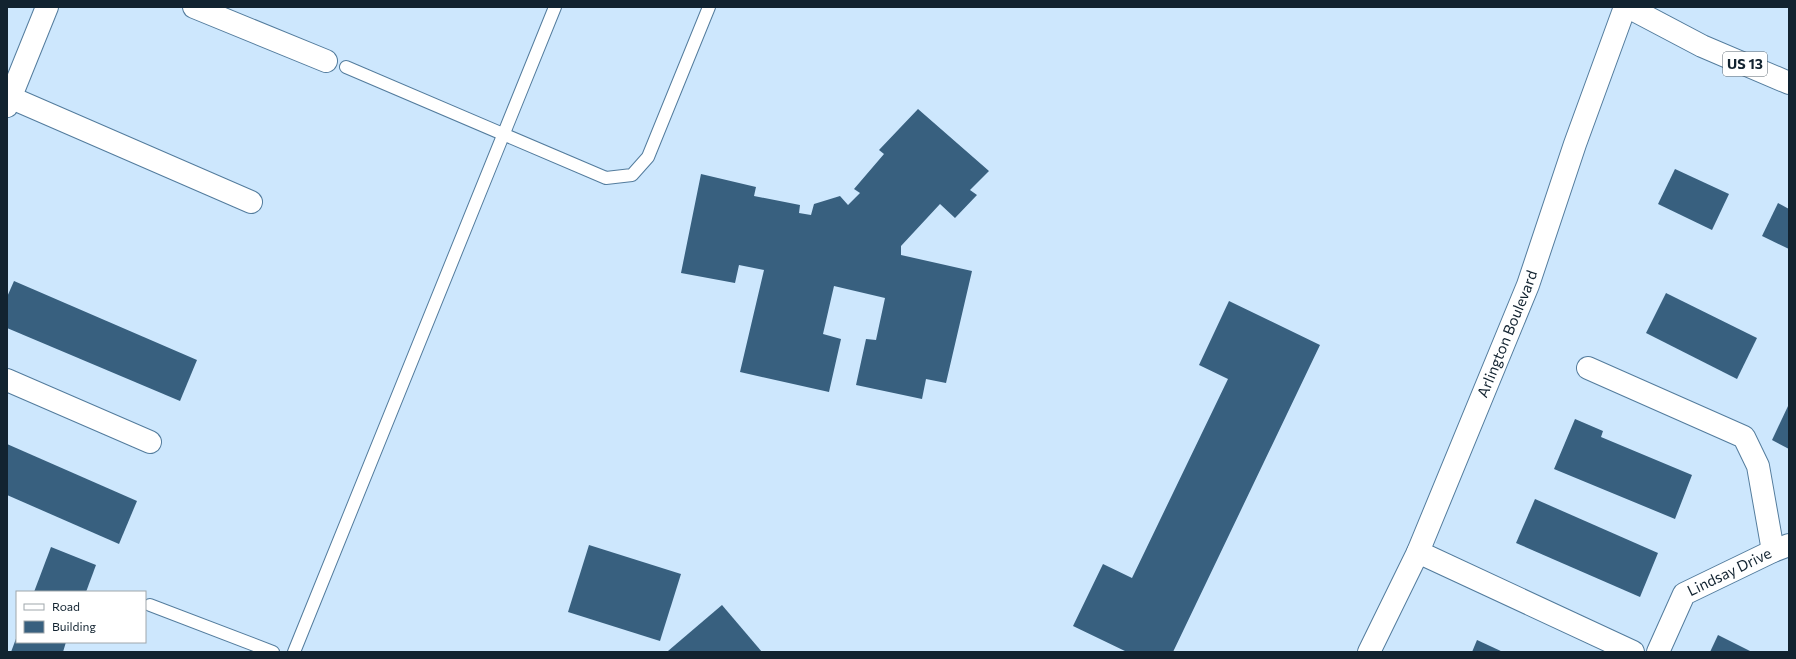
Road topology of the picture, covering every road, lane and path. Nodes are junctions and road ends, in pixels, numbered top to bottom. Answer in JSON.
{"nodes":[{"id":1,"x":47,"y":7,"type":"edge"},
{"id":2,"x":194,"y":7,"type":"edge"},
{"id":3,"x":555,"y":7,"type":"edge"},
{"id":4,"x":709,"y":7,"type":"edge"},
{"id":5,"x":1625,"y":7,"type":"edge"},
{"id":6,"x":1628,"y":7,"type":"edge"},
{"id":7,"x":336,"y":64,"type":"joint"},
{"id":8,"x":1789,"y":83,"type":"edge"},
{"id":9,"x":8,"y":100,"type":"edge"},
{"id":10,"x":505,"y":135,"type":"junction"},
{"id":11,"x":251,"y":202,"type":"dead end"},
{"id":12,"x":1588,"y":368,"type":"dead end"},
{"id":13,"x":7,"y":380,"type":"edge"},
{"id":14,"x":150,"y":442,"type":"dead end"},
{"id":15,"x":1781,"y":548,"type":"edge"},
{"id":16,"x":1418,"y":552,"type":"junction"},
{"id":17,"x":150,"y":605,"type":"dead end"},
{"id":18,"x":273,"y":652,"type":"edge"},
{"id":19,"x":294,"y":652,"type":"edge"},
{"id":20,"x":1369,"y":652,"type":"edge"},
{"id":21,"x":1633,"y":652,"type":"edge"},
{"id":22,"x":1658,"y":652,"type":"edge"}],
"edges":[{"from":1,"to":9,"type":"street"},
{"from":2,"to":7,"type":"street"},
{"from":3,"to":10,"type":"lane"},
{"from":4,"to":10,"type":"lane"},
{"from":5,"to":16,"type":"street","name":"Arlington Boulevard"},
{"from":6,"to":8,"type":"street","number":"US 13"},
{"from":7,"to":10,"type":"lane"},
{"from":9,"to":11,"type":"street"},
{"from":10,"to":19,"type":"lane"},
{"from":12,"to":15,"type":"street"},
{"from":13,"to":14,"type":"street"},
{"from":15,"to":22,"type":"street","name":"Lindsay Drive"},
{"from":16,"to":20,"type":"street","name":"Arlington Boulevard"},
{"from":16,"to":21,"type":"street"},
{"from":17,"to":18,"type":"lane"}]}
